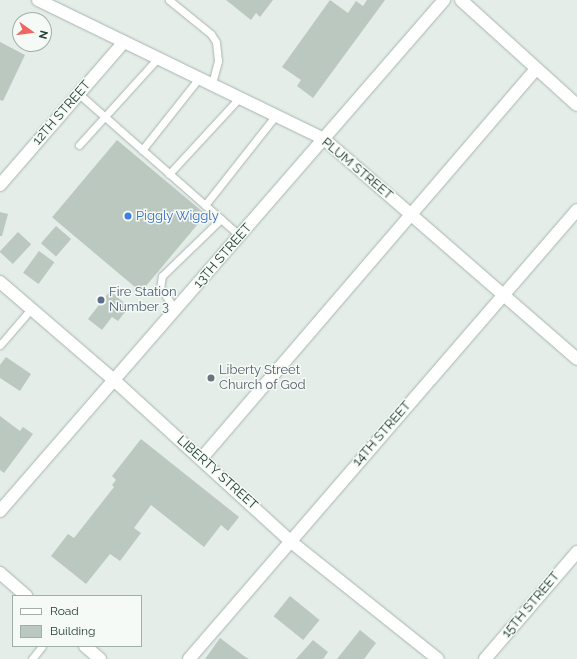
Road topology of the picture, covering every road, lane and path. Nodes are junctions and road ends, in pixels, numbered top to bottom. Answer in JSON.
{"nodes":[{"id":1,"x":38,"y":0,"type":"edge"},
{"id":2,"x":169,"y":0,"type":"edge"},
{"id":3,"x":444,"y":0,"type":"edge"},
{"id":4,"x":461,"y":0,"type":"edge"},
{"id":5,"x":124,"y":42,"type":"junction"},
{"id":6,"x":158,"y":58,"type":"junction"},
{"id":7,"x":536,"y":68,"type":"junction"},
{"id":8,"x":199,"y":78,"type":"junction"},
{"id":9,"x":212,"y":84,"type":"junction"},
{"id":10,"x":79,"y":94,"type":"junction"},
{"id":11,"x":240,"y":97,"type":"junction"},
{"id":12,"x":577,"y":105,"type":"edge"},
{"id":13,"x":276,"y":115,"type":"junction"},
{"id":14,"x":104,"y":117,"type":"junction"},
{"id":15,"x":324,"y":139,"type":"junction"},
{"id":16,"x":79,"y":145,"type":"dead end"},
{"id":17,"x":142,"y":150,"type":"junction"},
{"id":18,"x":169,"y":174,"type":"junction"},
{"id":19,"x":0,"y":185,"type":"edge"},
{"id":20,"x":205,"y":205,"type":"junction"},
{"id":21,"x":577,"y":210,"type":"edge"},
{"id":22,"x":412,"y":216,"type":"junction"},
{"id":23,"x":221,"y":219,"type":"junction"},
{"id":24,"x":240,"y":236,"type":"junction"},
{"id":25,"x":0,"y":282,"type":"edge"},
{"id":26,"x":502,"y":295,"type":"junction"},
{"id":27,"x":31,"y":309,"type":"junction"},
{"id":28,"x":176,"y":310,"type":"junction"},
{"id":29,"x":0,"y":345,"type":"edge"},
{"id":30,"x":577,"y":359,"type":"edge"},
{"id":31,"x":114,"y":381,"type":"junction"},
{"id":32,"x":201,"y":459,"type":"junction"},
{"id":33,"x":0,"y":510,"type":"edge"},
{"id":34,"x":290,"y":541,"type":"junction"},
{"id":35,"x":577,"y":552,"type":"edge"},
{"id":36,"x":0,"y":573,"type":"edge"},
{"id":37,"x":25,"y":595,"type":"edge"},
{"id":38,"x":41,"y":647,"type":"edge"},
{"id":39,"x":86,"y":647,"type":"edge"},
{"id":40,"x":32,"y":659,"type":"edge"},
{"id":41,"x":100,"y":659,"type":"edge"},
{"id":42,"x":189,"y":659,"type":"edge"},
{"id":43,"x":438,"y":659,"type":"edge"},
{"id":44,"x":485,"y":659,"type":"edge"}],
"edges":[{"from":1,"to":5,"type":"street","name":"PLUM STREET"},
{"from":2,"to":9,"type":"lane"},
{"from":3,"to":15,"type":"street","name":"13TH STREET"},
{"from":4,"to":7,"type":"street"},
{"from":5,"to":6,"type":"street","name":"PLUM STREET"},
{"from":5,"to":10,"type":"street","name":"12TH STREET"},
{"from":6,"to":8,"type":"street","name":"PLUM STREET"},
{"from":6,"to":14,"type":"lane"},
{"from":7,"to":12,"type":"street"},
{"from":7,"to":22,"type":"street"},
{"from":8,"to":9,"type":"street","name":"PLUM STREET"},
{"from":8,"to":17,"type":"lane"},
{"from":9,"to":11,"type":"street","name":"PLUM STREET"},
{"from":10,"to":14,"type":"lane"},
{"from":10,"to":19,"type":"street","name":"12TH STREET"},
{"from":11,"to":13,"type":"street","name":"PLUM STREET"},
{"from":11,"to":18,"type":"lane"},
{"from":13,"to":15,"type":"street","name":"PLUM STREET"},
{"from":13,"to":20,"type":"lane"},
{"from":14,"to":16,"type":"lane"},
{"from":14,"to":17,"type":"lane"},
{"from":15,"to":22,"type":"street","name":"PLUM STREET"},
{"from":15,"to":24,"type":"street","name":"13TH STREET"},
{"from":17,"to":18,"type":"lane"},
{"from":18,"to":20,"type":"lane"},
{"from":20,"to":23,"type":"lane"},
{"from":21,"to":26,"type":"street","name":"14TH STREET"},
{"from":22,"to":26,"type":"street","name":"PLUM STREET"},
{"from":22,"to":32,"type":"street"},
{"from":23,"to":24,"type":"lane"},
{"from":23,"to":28,"type":"lane"},
{"from":24,"to":28,"type":"street","name":"13TH STREET"},
{"from":25,"to":27,"type":"street","name":"LIBERTY STREET"},
{"from":26,"to":30,"type":"street","name":"PLUM STREET"},
{"from":26,"to":34,"type":"street","name":"14TH STREET"},
{"from":27,"to":29,"type":"lane"},
{"from":27,"to":31,"type":"street","name":"LIBERTY STREET"},
{"from":28,"to":31,"type":"street","name":"13TH STREET"},
{"from":31,"to":32,"type":"street","name":"LIBERTY STREET"},
{"from":31,"to":33,"type":"street","name":"13TH STREET"},
{"from":32,"to":34,"type":"street","name":"LIBERTY STREET"},
{"from":34,"to":42,"type":"street","name":"14TH STREET"},
{"from":34,"to":43,"type":"street","name":"LIBERTY STREET"},
{"from":35,"to":44,"type":"street","name":"15TH STREET"},
{"from":36,"to":37,"type":"street"},
{"from":38,"to":40,"type":"lane"},
{"from":39,"to":41,"type":"street"}]}
